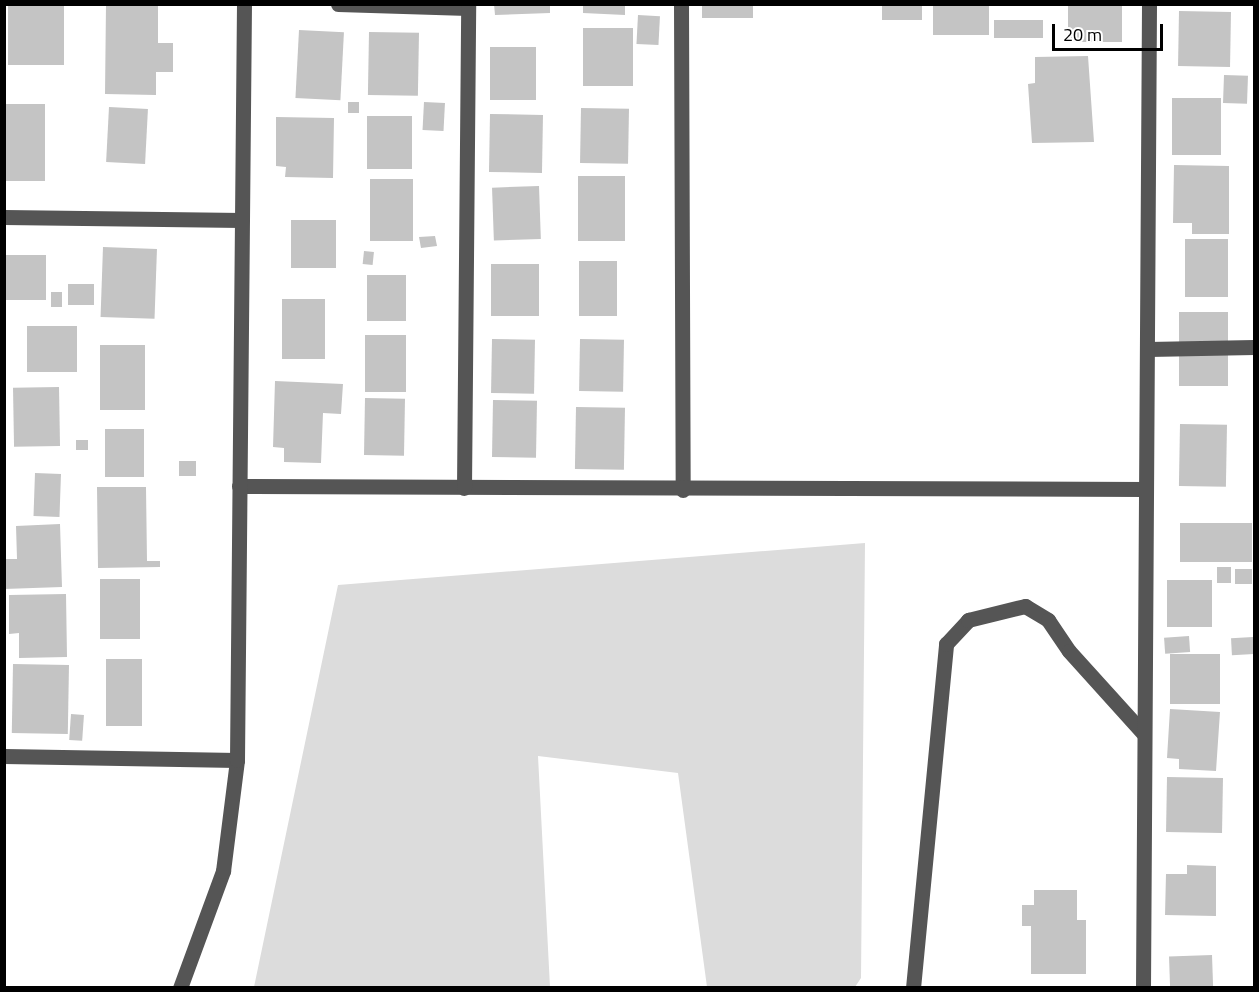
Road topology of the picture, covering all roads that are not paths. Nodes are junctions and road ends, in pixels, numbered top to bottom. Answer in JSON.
{"nodes":[{"id":1,"x":244,"y":4,"type":"edge"},
{"id":2,"x":338,"y":4,"type":"edge"},
{"id":3,"x":681,"y":4,"type":"edge"},
{"id":4,"x":1149,"y":4,"type":"edge"},
{"id":5,"x":468,"y":6,"type":"edge"},
{"id":6,"x":4,"y":217,"type":"edge"},
{"id":7,"x":242,"y":220,"type":"junction"},
{"id":8,"x":1254,"y":347,"type":"edge"},
{"id":9,"x":1148,"y":349,"type":"junction"},
{"id":10,"x":239,"y":486,"type":"junction"},
{"id":11,"x":464,"y":488,"type":"junction"},
{"id":12,"x":1146,"y":489,"type":"junction"},
{"id":13,"x":683,"y":490,"type":"junction"},
{"id":14,"x":1143,"y":733,"type":"junction"},
{"id":15,"x":4,"y":756,"type":"edge"},
{"id":16,"x":237,"y":760,"type":"junction"},
{"id":17,"x":180,"y":987,"type":"edge"},
{"id":18,"x":913,"y":987,"type":"edge"},
{"id":19,"x":1143,"y":987,"type":"edge"}],
"edges":[{"from":1,"to":7,"type":"street"},
{"from":2,"to":5,"type":"street"},
{"from":3,"to":13,"type":"street"},
{"from":4,"to":9,"type":"street"},
{"from":5,"to":11,"type":"street"},
{"from":6,"to":7,"type":"street"},
{"from":7,"to":10,"type":"street"},
{"from":8,"to":9,"type":"street"},
{"from":9,"to":12,"type":"street"},
{"from":10,"to":11,"type":"street"},
{"from":10,"to":16,"type":"street"},
{"from":11,"to":13,"type":"street"},
{"from":12,"to":13,"type":"street"},
{"from":12,"to":14,"type":"street"},
{"from":14,"to":18,"type":"street"},
{"from":14,"to":19,"type":"street"},
{"from":15,"to":16,"type":"street"},
{"from":16,"to":17,"type":"street"}]}
